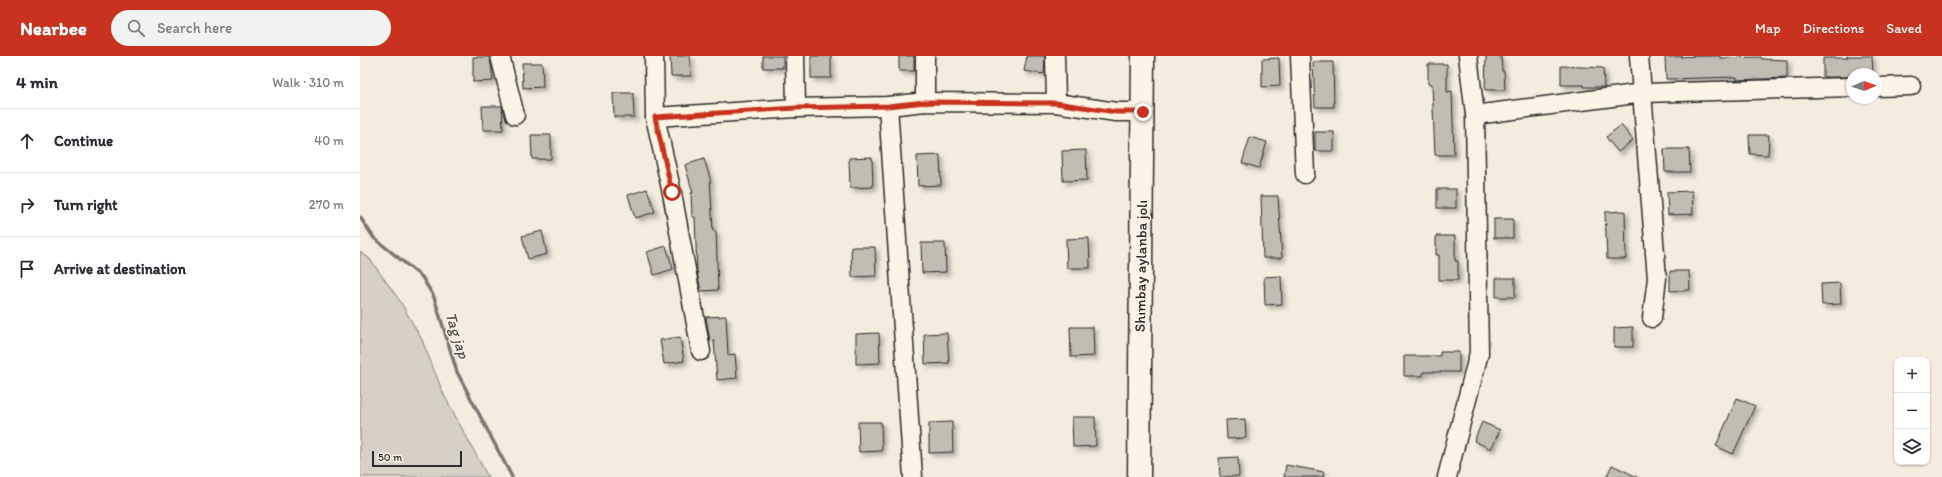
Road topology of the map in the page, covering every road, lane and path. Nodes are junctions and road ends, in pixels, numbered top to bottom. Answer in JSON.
{"nodes":[{"id":1,"x":500,"y":56,"type":"edge"},
{"id":2,"x":654,"y":56,"type":"edge"},
{"id":3,"x":795,"y":56,"type":"edge"},
{"id":4,"x":924,"y":56,"type":"edge"},
{"id":5,"x":1055,"y":56,"type":"edge"},
{"id":6,"x":1143,"y":56,"type":"edge"},
{"id":7,"x":1300,"y":56,"type":"edge"},
{"id":8,"x":1468,"y":56,"type":"edge"},
{"id":9,"x":1639,"y":56,"type":"edge"},
{"id":10,"x":1911,"y":86,"type":"dead end"},
{"id":11,"x":1846,"y":87,"type":"edge"},
{"id":12,"x":1882,"y":87,"type":"edge"},
{"id":13,"x":1643,"y":94,"type":"junction"},
{"id":14,"x":925,"y":102,"type":"junction"},
{"id":15,"x":1056,"y":103,"type":"junction"},
{"id":16,"x":888,"y":106,"type":"junction"},
{"id":17,"x":796,"y":108,"type":"junction"},
{"id":18,"x":1143,"y":112,"type":"junction"},
{"id":19,"x":515,"y":115,"type":"dead end"},
{"id":20,"x":1475,"y":115,"type":"junction"},
{"id":21,"x":655,"y":117,"type":"junction"},
{"id":22,"x":1305,"y":174,"type":"dead end"},
{"id":23,"x":1652,"y":318,"type":"dead end"},
{"id":24,"x":701,"y":351,"type":"dead end"},
{"id":25,"x":913,"y":477,"type":"edge"},
{"id":26,"x":1139,"y":477,"type":"edge"},
{"id":27,"x":1447,"y":477,"type":"edge"}],
"edges":[{"from":1,"to":19,"type":"street"},
{"from":2,"to":21,"type":"street"},
{"from":3,"to":17,"type":"street"},
{"from":4,"to":14,"type":"street"},
{"from":5,"to":15,"type":"street"},
{"from":6,"to":18,"type":"main road","name":"Shımbay aylanba jolı"},
{"from":7,"to":22,"type":"street"},
{"from":8,"to":20,"type":"street"},
{"from":9,"to":13,"type":"street"},
{"from":10,"to":12,"type":"street"},
{"from":11,"to":13,"type":"street"},
{"from":13,"to":20,"type":"street"},
{"from":13,"to":23,"type":"street"},
{"from":14,"to":15,"type":"street"},
{"from":14,"to":16,"type":"street"},
{"from":15,"to":18,"type":"street"},
{"from":16,"to":17,"type":"street"},
{"from":16,"to":25,"type":"street"},
{"from":17,"to":21,"type":"street"},
{"from":18,"to":26,"type":"main road","name":"Shımbay aylanba jolı"},
{"from":20,"to":27,"type":"street"},
{"from":21,"to":24,"type":"street"}]}
